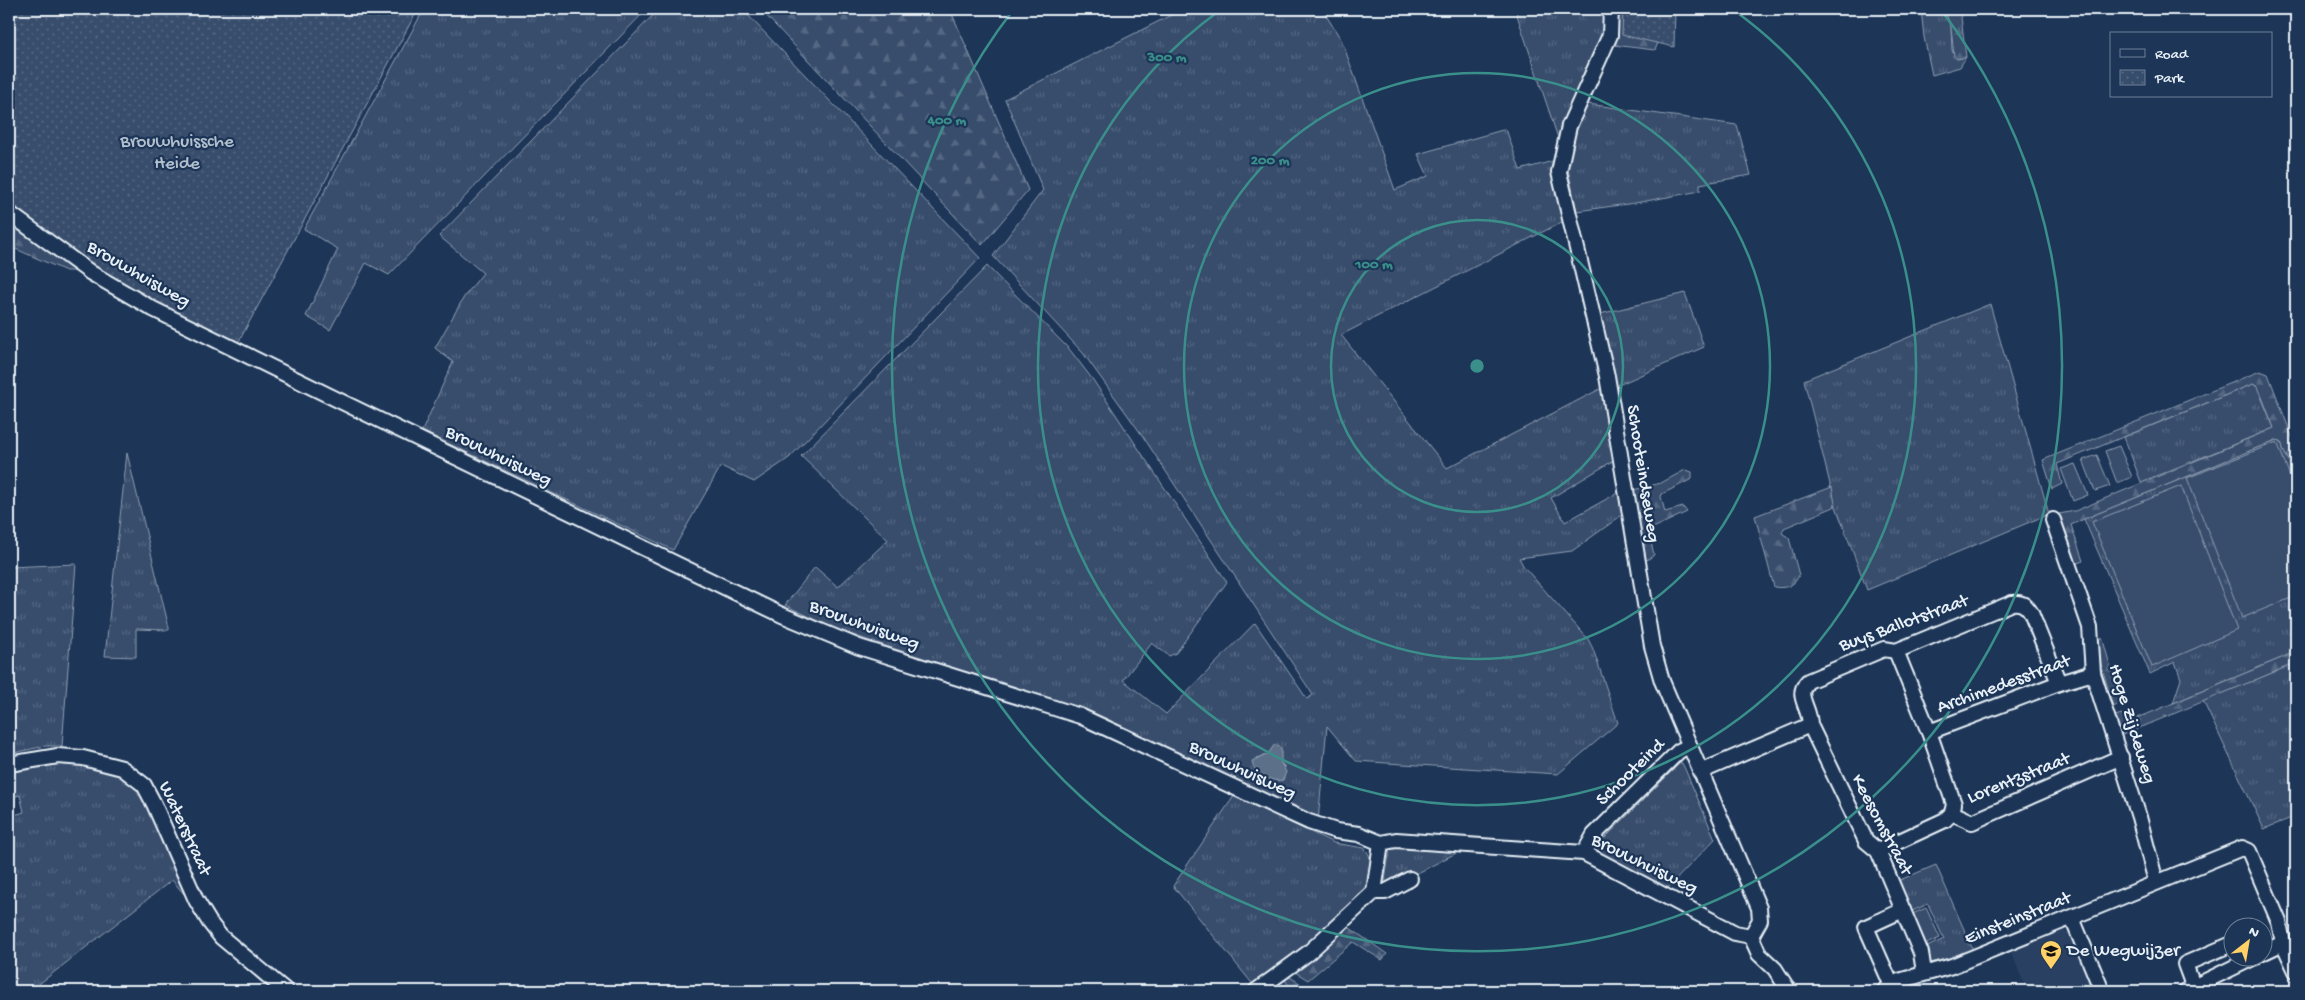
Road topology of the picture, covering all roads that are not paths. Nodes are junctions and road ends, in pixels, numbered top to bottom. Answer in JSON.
{"nodes":[{"id":1,"x":1611,"y":9,"type":"edge"},
{"id":2,"x":9,"y":214,"type":"edge"},
{"id":3,"x":2053,"y":520,"type":"dead end"},
{"id":4,"x":1896,"y":651,"type":"junction"},
{"id":5,"x":2093,"y":673,"type":"junction"},
{"id":6,"x":2059,"y":683,"type":"junction"},
{"id":7,"x":1802,"y":687,"type":"joint"},
{"id":8,"x":1810,"y":725,"type":"junction"},
{"id":9,"x":1929,"y":732,"type":"junction"},
{"id":10,"x":1689,"y":746,"type":"junction"},
{"id":11,"x":2121,"y":757,"type":"junction"},
{"id":12,"x":9,"y":764,"type":"edge"},
{"id":13,"x":1700,"y":772,"type":"junction"},
{"id":14,"x":1952,"y":813,"type":"junction"},
{"id":15,"x":1381,"y":843,"type":"junction"},
{"id":16,"x":1878,"y":851,"type":"junction"},
{"id":17,"x":1584,"y":853,"type":"junction"},
{"id":18,"x":1410,"y":879,"type":"dead end"},
{"id":19,"x":2156,"y":882,"type":"junction"},
{"id":20,"x":1374,"y":892,"type":"junction"},
{"id":21,"x":1903,"y":910,"type":"junction"},
{"id":22,"x":2072,"y":918,"type":"junction"},
{"id":23,"x":1751,"y":936,"type":"junction"},
{"id":24,"x":2283,"y":944,"type":"junction"},
{"id":25,"x":2222,"y":948,"type":"edge"},
{"id":26,"x":2272,"y":949,"type":"edge"},
{"id":27,"x":2232,"y":968,"type":"edge"},
{"id":28,"x":2296,"y":971,"type":"edge"},
{"id":29,"x":1924,"y":972,"type":"junction"},
{"id":30,"x":1888,"y":988,"type":"edge"},
{"id":31,"x":2191,"y":990,"type":"edge"},
{"id":32,"x":286,"y":991,"type":"edge"},
{"id":33,"x":1256,"y":991,"type":"edge"},
{"id":34,"x":1789,"y":991,"type":"edge"},
{"id":35,"x":2102,"y":991,"type":"edge"}],
"edges":[{"from":1,"to":10,"type":"street","name":"Schooteindseweg"},
{"from":2,"to":15,"type":"street","name":"Brouwhuisweg"},
{"from":3,"to":5,"type":"street","name":"Hoge Zijdeweg"},
{"from":4,"to":6,"type":"street","name":"Buys Ballotstraat"},
{"from":4,"to":7,"type":"street","name":"Buys Ballotstraat"},
{"from":4,"to":9,"type":"street"},
{"from":5,"to":6,"type":"street","name":"Archimedesstraat"},
{"from":5,"to":11,"type":"street","name":"Hoge Zijdeweg"},
{"from":6,"to":9,"type":"street","name":"Archimedesstraat"},
{"from":7,"to":8,"type":"street","name":"Keesomstraat"},
{"from":8,"to":13,"type":"street"},
{"from":8,"to":16,"type":"street","name":"Keesomstraat"},
{"from":9,"to":14,"type":"street"},
{"from":10,"to":13,"type":"street","name":"Schooteindseweg"},
{"from":10,"to":17,"type":"street","name":"Schooteind"},
{"from":11,"to":14,"type":"street","name":"Lorentzstraat"},
{"from":11,"to":19,"type":"street","name":"Hoge Zijdeweg"},
{"from":12,"to":32,"type":"street","name":"Waterstraat"},
{"from":13,"to":23,"type":"street","name":"Schooteindseweg"},
{"from":14,"to":16,"type":"street","name":"Lorentzstraat"},
{"from":15,"to":17,"type":"street","name":"Brouwhuisweg"},
{"from":15,"to":20,"type":"street"},
{"from":16,"to":21,"type":"street","name":"Keesomstraat"},
{"from":17,"to":23,"type":"street","name":"Brouwhuisweg"},
{"from":18,"to":20,"type":"street"},
{"from":19,"to":22,"type":"street","name":"Einsteinstraat"},
{"from":19,"to":24,"type":"street","name":"Einsteinstraat"},
{"from":20,"to":33,"type":"street"},
{"from":21,"to":29,"type":"street","name":"Keesomstraat"},
{"from":21,"to":30,"type":"street","name":"Einsteinstraat"},
{"from":22,"to":29,"type":"street","name":"Einsteinstraat"},
{"from":22,"to":35,"type":"street"},
{"from":23,"to":34,"type":"street"},
{"from":24,"to":26,"type":"street"},
{"from":24,"to":28,"type":"street","name":"Einsteinstraat"},
{"from":25,"to":31,"type":"street"},
{"from":27,"to":31,"type":"street"},
{"from":29,"to":30,"type":"street","name":"Einsteinstraat"}]}
